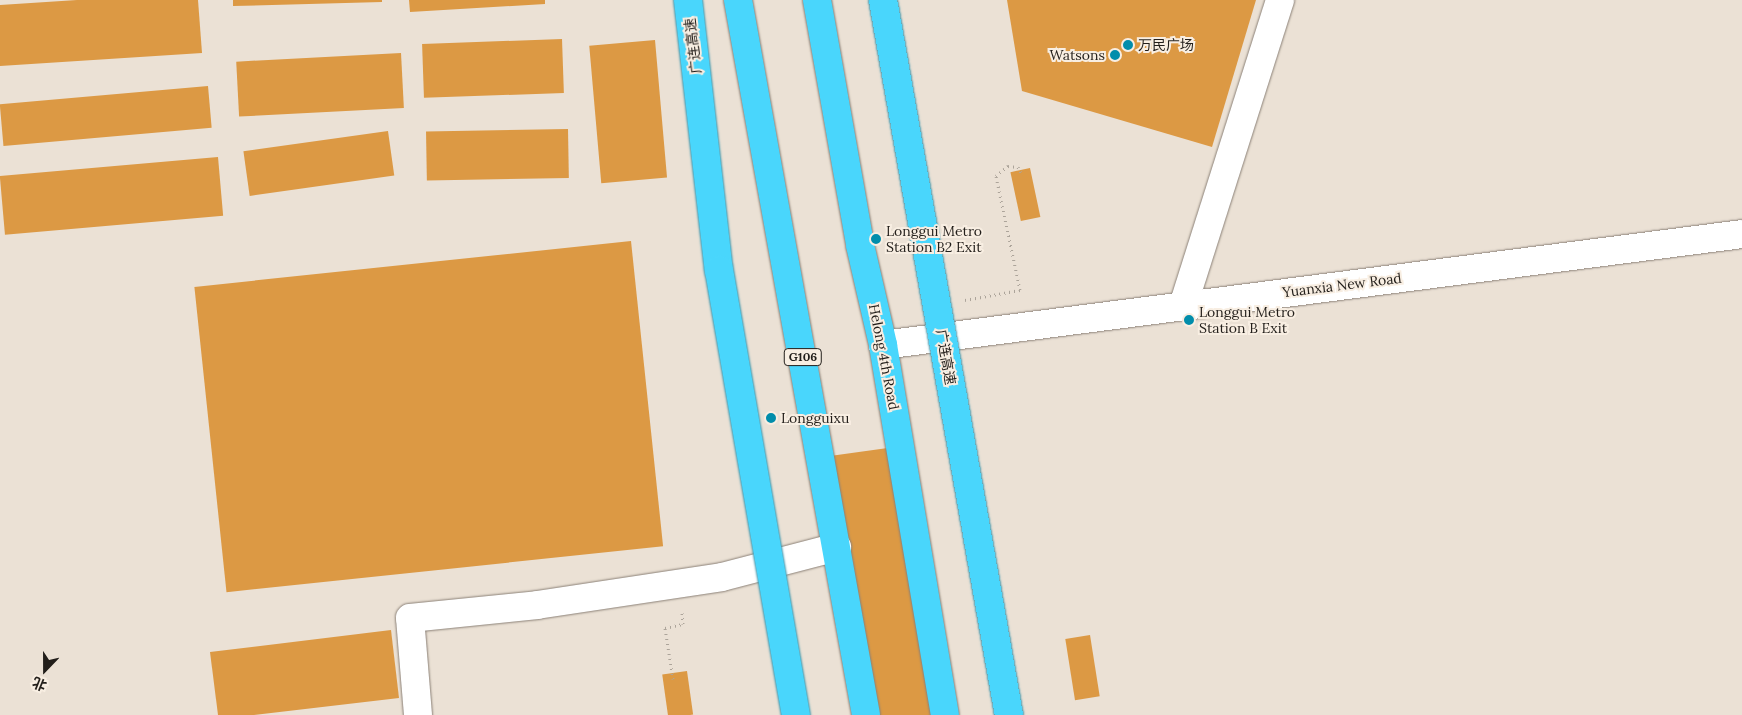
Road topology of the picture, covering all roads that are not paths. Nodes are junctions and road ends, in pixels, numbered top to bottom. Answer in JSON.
{"nodes":[{"id":1,"x":688,"y":0,"type":"edge"},
{"id":2,"x":738,"y":0,"type":"edge"},
{"id":3,"x":817,"y":0,"type":"edge"},
{"id":4,"x":883,"y":0,"type":"edge"},
{"id":5,"x":1280,"y":0,"type":"edge"},
{"id":6,"x":1742,"y":234,"type":"edge"},
{"id":7,"x":1183,"y":306,"type":"junction"},
{"id":8,"x":883,"y":345,"type":"junction"},
{"id":9,"x":837,"y":547,"type":"junction"},
{"id":10,"x":418,"y":715,"type":"edge"},
{"id":11,"x":796,"y":715,"type":"edge"},
{"id":12,"x":866,"y":715,"type":"edge"},
{"id":13,"x":945,"y":715,"type":"edge"},
{"id":14,"x":1009,"y":715,"type":"edge"}],
"edges":[{"from":1,"to":11,"type":"highway","name":"广连高速","bridge":true},
{"from":2,"to":9,"type":"highway","number":"G106"},
{"from":3,"to":8,"type":"highway","name":"Helong 4th Road"},
{"from":4,"to":14,"type":"highway","name":"广连高速","bridge":true},
{"from":5,"to":7,"type":"street"},
{"from":6,"to":7,"type":"street","name":"Yuanxia New Road"},
{"from":7,"to":8,"type":"street","name":"Yuanxia New Road"},
{"from":8,"to":13,"type":"highway","name":"Helong 4th Road"},
{"from":9,"to":10,"type":"street"},
{"from":9,"to":12,"type":"highway","number":"G106"}]}
